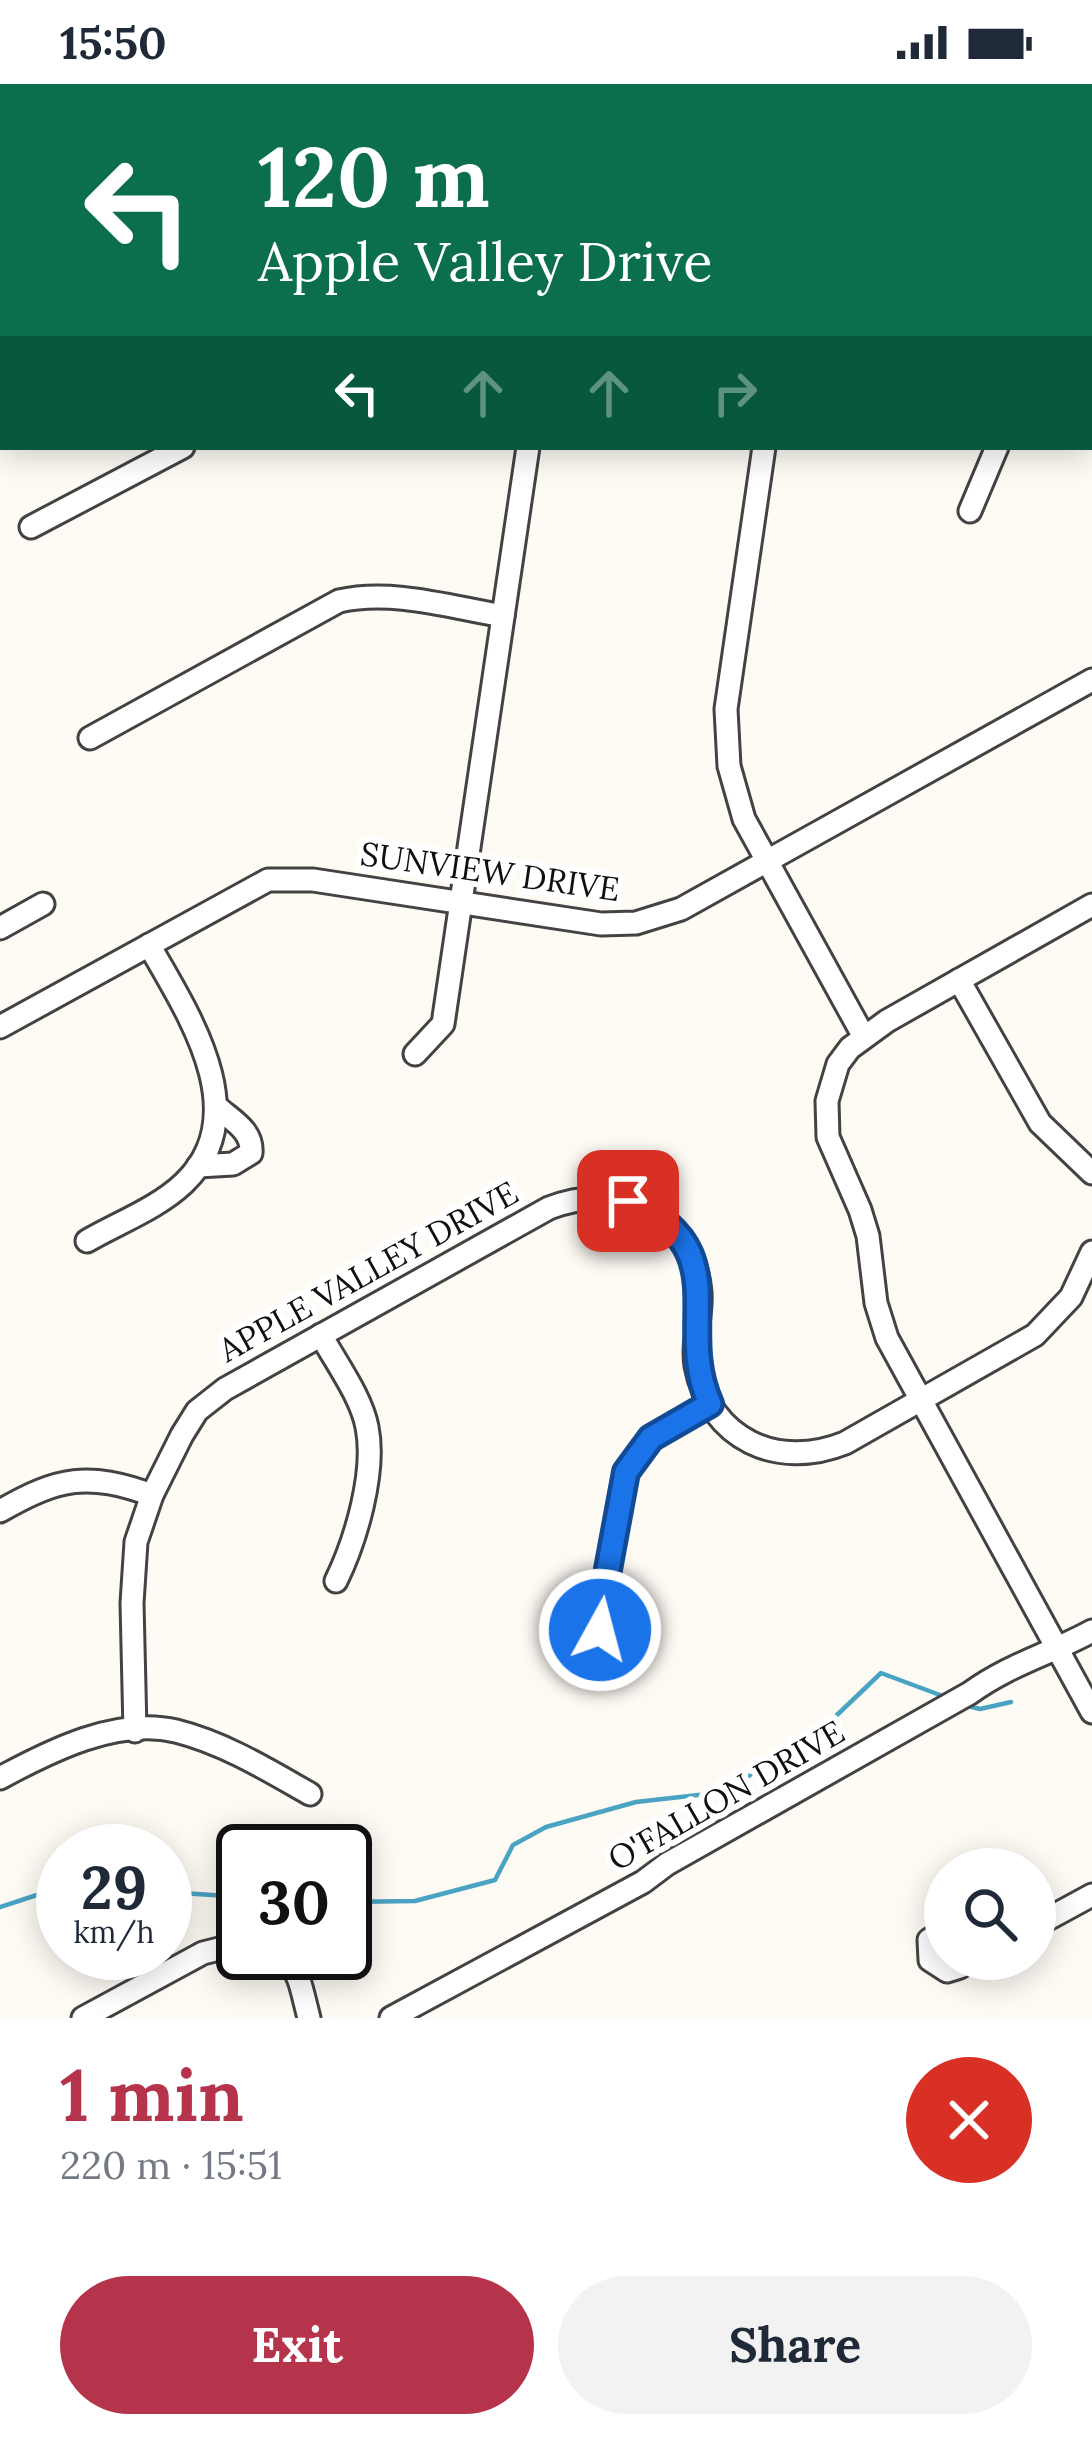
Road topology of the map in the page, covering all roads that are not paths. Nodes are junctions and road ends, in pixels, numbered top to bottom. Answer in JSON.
{"nodes":[{"id":1,"x":177,"y":450,"type":"edge"},
{"id":2,"x":528,"y":450,"type":"edge"},
{"id":3,"x":764,"y":450,"type":"edge"},
{"id":4,"x":996,"y":450,"type":"edge"},
{"id":5,"x":970,"y":511,"type":"dead end"},
{"id":6,"x":31,"y":527,"type":"dead end"},
{"id":7,"x":503,"y":616,"type":"junction"},
{"id":8,"x":1092,"y":680,"type":"edge"},
{"id":9,"x":89,"y":738,"type":"dead end"},
{"id":10,"x":767,"y":862,"type":"junction"},
{"id":11,"x":463,"y":902,"type":"junction"},
{"id":12,"x":43,"y":904,"type":"dead end"},
{"id":13,"x":1092,"y":905,"type":"edge"},
{"id":14,"x":0,"y":928,"type":"edge"},
{"id":15,"x":149,"y":945,"type":"junction"},
{"id":16,"x":959,"y":980,"type":"junction"},
{"id":17,"x":0,"y":1027,"type":"edge"},
{"id":18,"x":864,"y":1037,"type":"junction"},
{"id":19,"x":416,"y":1054,"type":"dead end"},
{"id":20,"x":215,"y":1106,"type":"junction"},
{"id":21,"x":198,"y":1166,"type":"junction"},
{"id":22,"x":1092,"y":1173,"type":"edge"},
{"id":23,"x":87,"y":1241,"type":"dead end"},
{"id":24,"x":1092,"y":1252,"type":"edge"},
{"id":25,"x":321,"y":1335,"type":"junction"},
{"id":26,"x":920,"y":1400,"type":"junction"},
{"id":27,"x":710,"y":1404,"type":"junction"},
{"id":28,"x":152,"y":1495,"type":"junction"},
{"id":29,"x":0,"y":1511,"type":"edge"},
{"id":30,"x":336,"y":1580,"type":"dead end"},
{"id":31,"x":1092,"y":1631,"type":"edge"},
{"id":32,"x":1058,"y":1650,"type":"junction"},
{"id":33,"x":610,"y":1665,"type":"dead end"},
{"id":34,"x":1092,"y":1712,"type":"edge"},
{"id":35,"x":135,"y":1731,"type":"junction"},
{"id":36,"x":0,"y":1778,"type":"edge"},
{"id":37,"x":310,"y":1794,"type":"dead end"},
{"id":38,"x":1092,"y":1895,"type":"edge"},
{"id":39,"x":1056,"y":1915,"type":"edge"},
{"id":40,"x":216,"y":1950,"type":"edge"},
{"id":41,"x":299,"y":1980,"type":"edge"},
{"id":42,"x":83,"y":2018,"type":"edge"},
{"id":43,"x":309,"y":2018,"type":"edge"},
{"id":44,"x":392,"y":2018,"type":"edge"}],
"edges":[{"from":1,"to":6,"type":"street"},
{"from":2,"to":7,"type":"street"},
{"from":3,"to":10,"type":"street"},
{"from":4,"to":5,"type":"street"},
{"from":7,"to":9,"type":"street"},
{"from":7,"to":11,"type":"street"},
{"from":8,"to":10,"type":"street","name":"SUNVIEW DRIVE"},
{"from":10,"to":11,"type":"street","name":"SUNVIEW DRIVE"},
{"from":10,"to":18,"type":"street"},
{"from":11,"to":15,"type":"street","name":"SUNVIEW DRIVE"},
{"from":11,"to":19,"type":"street"},
{"from":12,"to":14,"type":"street"},
{"from":13,"to":16,"type":"street"},
{"from":15,"to":17,"type":"street","name":"SUNVIEW DRIVE"},
{"from":15,"to":20,"type":"street"},
{"from":16,"to":18,"type":"street"},
{"from":16,"to":22,"type":"street"},
{"from":18,"to":26,"type":"street"},
{"from":20,"to":21,"type":"street"},
{"from":20,"to":21,"type":"street"},
{"from":21,"to":23,"type":"street"},
{"from":24,"to":26,"type":"street"},
{"from":25,"to":27,"type":"street","name":"APPLE VALLEY DRIVE"},
{"from":25,"to":28,"type":"street","name":"APPLE VALLEY DRIVE"},
{"from":25,"to":30,"type":"street"},
{"from":26,"to":27,"type":"street"},
{"from":26,"to":32,"type":"street"},
{"from":27,"to":33,"type":"street"},
{"from":28,"to":29,"type":"street"},
{"from":28,"to":35,"type":"street","name":"APPLE VALLEY DRIVE"},
{"from":31,"to":32,"type":"street","name":"O'FALLON DRIVE"},
{"from":32,"to":34,"type":"street"},
{"from":32,"to":44,"type":"street","name":"O'FALLON DRIVE"},
{"from":35,"to":36,"type":"street"},
{"from":35,"to":37,"type":"street"},
{"from":38,"to":39,"type":"street"},
{"from":40,"to":42,"type":"street"},
{"from":41,"to":43,"type":"street"}]}
